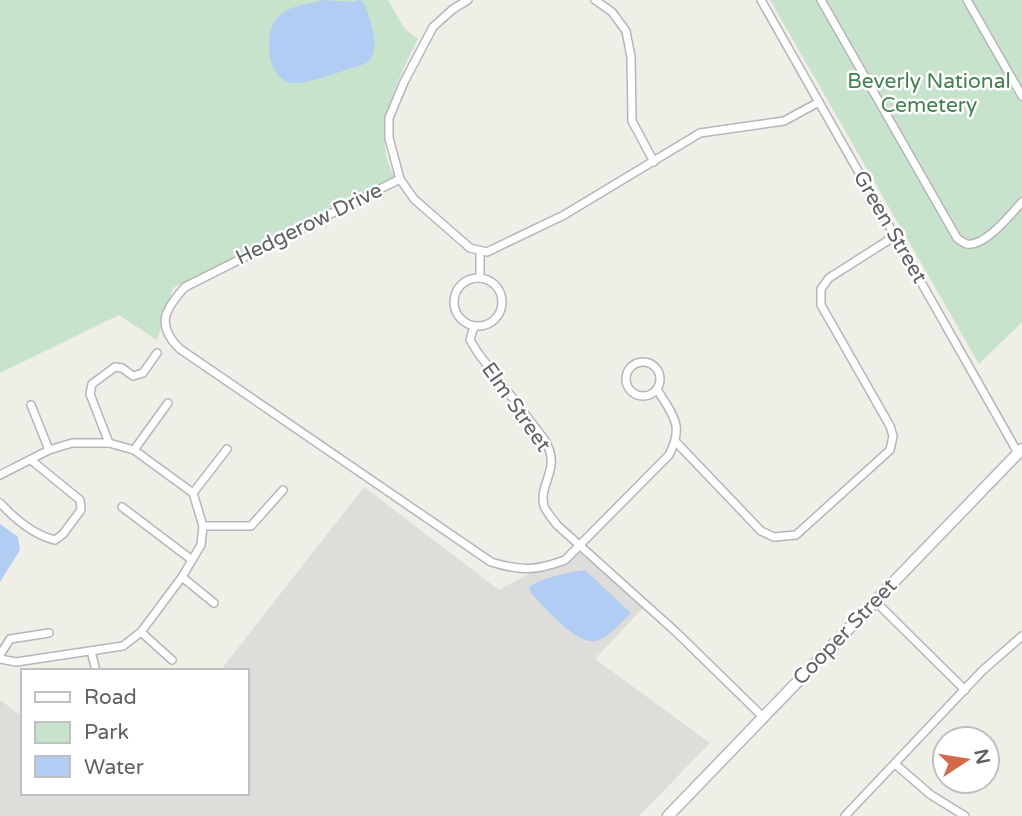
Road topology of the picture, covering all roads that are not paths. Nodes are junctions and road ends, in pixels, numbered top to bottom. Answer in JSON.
{"nodes":[{"id":1,"x":468,"y":0,"type":"edge"},
{"id":2,"x":596,"y":0,"type":"edge"},
{"id":3,"x":761,"y":0,"type":"edge"},
{"id":4,"x":821,"y":0,"type":"edge"},
{"id":5,"x":967,"y":0,"type":"edge"},
{"id":6,"x":1022,"y":96,"type":"edge"},
{"id":7,"x":819,"y":102,"type":"junction"},
{"id":8,"x":654,"y":162,"type":"junction"},
{"id":9,"x":400,"y":179,"type":"junction"},
{"id":10,"x":1022,"y":202,"type":"edge"},
{"id":11,"x":895,"y":236,"type":"junction"},
{"id":12,"x":480,"y":252,"type":"junction"},
{"id":13,"x":480,"y":278,"type":"junction"},
{"id":14,"x":474,"y":326,"type":"junction"},
{"id":15,"x":158,"y":353,"type":"dead end"},
{"id":16,"x":657,"y":389,"type":"junction"},
{"id":17,"x":168,"y":404,"type":"dead end"},
{"id":18,"x":31,"y":405,"type":"dead end"},
{"id":19,"x":676,"y":442,"type":"junction"},
{"id":20,"x":109,"y":443,"type":"junction"},
{"id":21,"x":227,"y":449,"type":"dead end"},
{"id":22,"x":49,"y":450,"type":"junction"},
{"id":23,"x":134,"y":450,"type":"junction"},
{"id":24,"x":1020,"y":451,"type":"edge"},
{"id":25,"x":32,"y":460,"type":"junction"},
{"id":26,"x":0,"y":475,"type":"edge"},
{"id":27,"x":283,"y":490,"type":"dead end"},
{"id":28,"x":193,"y":492,"type":"junction"},
{"id":29,"x":0,"y":503,"type":"edge"},
{"id":30,"x":122,"y":507,"type":"dead end"},
{"id":31,"x":203,"y":526,"type":"junction"},
{"id":32,"x":581,"y":544,"type":"junction"},
{"id":33,"x":192,"y":560,"type":"junction"},
{"id":34,"x":182,"y":577,"type":"junction"},
{"id":35,"x":875,"y":601,"type":"junction"},
{"id":36,"x":214,"y":604,"type":"dead end"},
{"id":37,"x":141,"y":632,"type":"junction"},
{"id":38,"x":49,"y":633,"type":"dead end"},
{"id":39,"x":1022,"y":636,"type":"edge"},
{"id":40,"x":91,"y":651,"type":"junction"},
{"id":41,"x":0,"y":657,"type":"edge"},
{"id":42,"x":172,"y":660,"type":"dead end"},
{"id":43,"x":96,"y":669,"type":"edge"},
{"id":44,"x":965,"y":690,"type":"junction"},
{"id":45,"x":764,"y":716,"type":"junction"},
{"id":46,"x":895,"y":764,"type":"junction"},
{"id":47,"x":668,"y":816,"type":"edge"},
{"id":48,"x":845,"y":816,"type":"edge"},
{"id":49,"x":965,"y":816,"type":"edge"}],
"edges":[{"from":1,"to":9,"type":"street"},
{"from":2,"to":8,"type":"street"},
{"from":3,"to":7,"type":"street","name":"Green Street"},
{"from":4,"to":10,"type":"street"},
{"from":5,"to":6,"type":"street"},
{"from":7,"to":8,"type":"street"},
{"from":7,"to":11,"type":"street","name":"Green Street"},
{"from":8,"to":12,"type":"street"},
{"from":9,"to":12,"type":"street","name":"Hedgerow Drive"},
{"from":9,"to":32,"type":"street","name":"Hedgerow Drive"},
{"from":11,"to":19,"type":"street"},
{"from":11,"to":24,"type":"street","name":"Green Street"},
{"from":12,"to":13,"type":"street"},
{"from":13,"to":14,"type":"street","name":"Elm Street"},
{"from":13,"to":14,"type":"street"},
{"from":14,"to":32,"type":"street","name":"Elm Street"},
{"from":15,"to":20,"type":"street"},
{"from":16,"to":16,"type":"street"},
{"from":16,"to":19,"type":"street"},
{"from":17,"to":23,"type":"street"},
{"from":18,"to":22,"type":"street"},
{"from":19,"to":32,"type":"street","name":"Hedgerow Drive"},
{"from":20,"to":22,"type":"street"},
{"from":20,"to":23,"type":"street"},
{"from":21,"to":28,"type":"street"},
{"from":22,"to":25,"type":"street"},
{"from":23,"to":28,"type":"street"},
{"from":24,"to":35,"type":"street","name":"Cooper Street"},
{"from":25,"to":26,"type":"street"},
{"from":25,"to":29,"type":"street"},
{"from":27,"to":31,"type":"street"},
{"from":28,"to":31,"type":"street"},
{"from":30,"to":33,"type":"street"},
{"from":31,"to":33,"type":"street"},
{"from":32,"to":45,"type":"street","name":"Elm Street"},
{"from":33,"to":34,"type":"street"},
{"from":34,"to":36,"type":"street"},
{"from":34,"to":37,"type":"street"},
{"from":35,"to":44,"type":"street"},
{"from":35,"to":45,"type":"street","name":"Cooper Street"},
{"from":37,"to":40,"type":"street"},
{"from":37,"to":42,"type":"street"},
{"from":38,"to":41,"type":"street"},
{"from":39,"to":44,"type":"street"},
{"from":40,"to":41,"type":"street"},
{"from":40,"to":43,"type":"street"},
{"from":44,"to":46,"type":"street"},
{"from":45,"to":47,"type":"street","name":"Cooper Street"},
{"from":46,"to":48,"type":"street"},
{"from":46,"to":49,"type":"street"}]}
